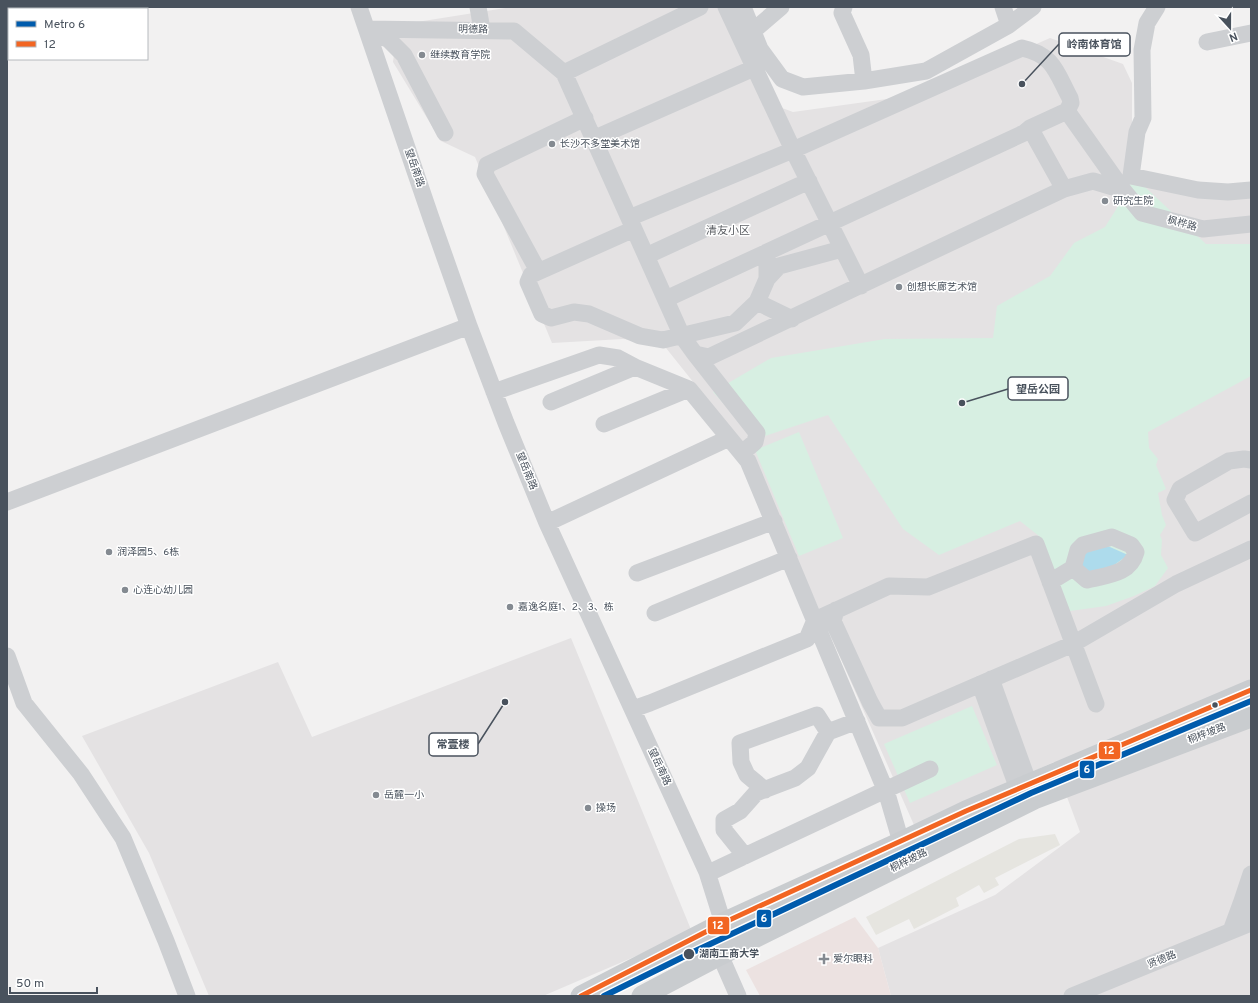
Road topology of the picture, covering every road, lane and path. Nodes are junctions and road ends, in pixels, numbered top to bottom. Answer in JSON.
{"nodes":[{"id":1,"x":359,"y":7,"type":"edge"},
{"id":2,"x":478,"y":7,"type":"edge"},
{"id":3,"x":700,"y":7,"type":"edge"},
{"id":4,"x":726,"y":7,"type":"edge"},
{"id":5,"x":743,"y":7,"type":"edge"},
{"id":6,"x":781,"y":7,"type":"edge"},
{"id":7,"x":844,"y":7,"type":"edge"},
{"id":8,"x":1003,"y":7,"type":"edge"},
{"id":9,"x":1033,"y":7,"type":"edge"},
{"id":10,"x":1157,"y":7,"type":"edge"},
{"id":11,"x":1009,"y":25,"type":"junction"},
{"id":12,"x":367,"y":29,"type":"junction"},
{"id":13,"x":482,"y":30,"type":"junction"},
{"id":14,"x":753,"y":31,"type":"junction"},
{"id":15,"x":1251,"y":33,"type":"edge"},
{"id":16,"x":1207,"y":42,"type":"dead end"},
{"id":17,"x":754,"y":68,"type":"junction"},
{"id":18,"x":564,"y":73,"type":"junction"},
{"id":19,"x":864,"y":81,"type":"junction"},
{"id":20,"x":1067,"y":111,"type":"junction"},
{"id":21,"x":584,"y":118,"type":"junction"},
{"id":22,"x":1030,"y":128,"type":"junction"},
{"id":23,"x":444,"y":133,"type":"dead end"},
{"id":24,"x":593,"y":139,"type":"junction"},
{"id":25,"x":793,"y":150,"type":"junction"},
{"id":26,"x":809,"y":181,"type":"junction"},
{"id":27,"x":1064,"y":189,"type":"junction"},
{"id":28,"x":1123,"y":190,"type":"junction"},
{"id":29,"x":1251,"y":190,"type":"edge"},
{"id":30,"x":632,"y":223,"type":"junction"},
{"id":31,"x":830,"y":223,"type":"junction"},
{"id":32,"x":1251,"y":224,"type":"edge"},
{"id":33,"x":842,"y":249,"type":"junction"},
{"id":34,"x":767,"y":252,"type":"junction"},
{"id":35,"x":646,"y":256,"type":"junction"},
{"id":36,"x":538,"y":271,"type":"junction"},
{"id":37,"x":767,"y":279,"type":"junction"},
{"id":38,"x":861,"y":286,"type":"junction"},
{"id":39,"x":666,"y":299,"type":"junction"},
{"id":40,"x":757,"y":302,"type":"junction"},
{"id":41,"x":792,"y":319,"type":"junction"},
{"id":42,"x":469,"y":326,"type":"junction"},
{"id":43,"x":682,"y":336,"type":"junction"},
{"id":44,"x":695,"y":354,"type":"junction"},
{"id":45,"x":635,"y":366,"type":"junction"},
{"id":46,"x":689,"y":389,"type":"junction"},
{"id":47,"x":494,"y":392,"type":"junction"},
{"id":48,"x":551,"y":402,"type":"dead end"},
{"id":49,"x":604,"y":424,"type":"dead end"},
{"id":50,"x":730,"y":438,"type":"junction"},
{"id":51,"x":742,"y":453,"type":"junction"},
{"id":52,"x":1251,"y":460,"type":"edge"},
{"id":53,"x":7,"y":502,"type":"edge"},
{"id":54,"x":1251,"y":503,"type":"edge"},
{"id":55,"x":774,"y":521,"type":"junction"},
{"id":56,"x":547,"y":523,"type":"junction"},
{"id":57,"x":1251,"y":549,"type":"edge"},
{"id":58,"x":789,"y":558,"type":"junction"},
{"id":59,"x":1073,"y":568,"type":"dead end"},
{"id":60,"x":637,"y":573,"type":"dead end"},
{"id":61,"x":1050,"y":582,"type":"junction"},
{"id":62,"x":836,"y":610,"type":"junction"},
{"id":63,"x":655,"y":613,"type":"dead end"},
{"id":64,"x":602,"y":619,"type":"dead end"},
{"id":65,"x":815,"y":620,"type":"junction"},
{"id":66,"x":1073,"y":644,"type":"junction"},
{"id":67,"x":7,"y":656,"type":"edge"},
{"id":68,"x":985,"y":681,"type":"junction"},
{"id":69,"x":1251,"y":690,"type":"edge"},
{"id":70,"x":1096,"y":704,"type":"dead end"},
{"id":71,"x":633,"y":709,"type":"junction"},
{"id":72,"x":1251,"y":717,"type":"edge"},
{"id":73,"x":857,"y":721,"type":"junction"},
{"id":74,"x":828,"y":732,"type":"junction"},
{"id":75,"x":930,"y":768,"type":"dead end"},
{"id":76,"x":1023,"y":786,"type":"junction"},
{"id":77,"x":765,"y":790,"type":"junction"},
{"id":78,"x":885,"y":790,"type":"junction"},
{"id":79,"x":901,"y":842,"type":"junction"},
{"id":80,"x":745,"y":856,"type":"junction"},
{"id":81,"x":707,"y":872,"type":"junction"},
{"id":82,"x":1251,"y":874,"type":"edge"},
{"id":83,"x":1247,"y":905,"type":"edge"},
{"id":84,"x":723,"y":923,"type":"junction"},
{"id":85,"x":1251,"y":923,"type":"edge"},
{"id":86,"x":1230,"y":931,"type":"junction"},
{"id":87,"x":694,"y":938,"type":"junction"},
{"id":88,"x":720,"y":955,"type":"junction"},
{"id":89,"x":187,"y":996,"type":"edge"},
{"id":90,"x":581,"y":996,"type":"edge"},
{"id":91,"x":642,"y":996,"type":"edge"},
{"id":92,"x":738,"y":996,"type":"edge"},
{"id":93,"x":1072,"y":996,"type":"edge"}],
"edges":[{"from":1,"to":12,"type":"street","name":"望岳南路"},
{"from":2,"to":13,"type":"street"},
{"from":3,"to":18,"type":"street"},
{"from":4,"to":17,"type":"street"},
{"from":5,"to":14,"type":"street"},
{"from":6,"to":14,"type":"street"},
{"from":7,"to":19,"type":"street"},
{"from":8,"to":11,"type":"street"},
{"from":9,"to":11,"type":"street"},
{"from":10,"to":29,"type":"street"},
{"from":11,"to":19,"type":"street"},
{"from":12,"to":13,"type":"street","name":"明德路"},
{"from":12,"to":23,"type":"street"},
{"from":12,"to":42,"type":"street","name":"望岳南路"},
{"from":13,"to":18,"type":"street","name":"明德路"},
{"from":14,"to":19,"type":"street"},
{"from":15,"to":16,"type":"street"},
{"from":17,"to":24,"type":"street"},
{"from":17,"to":25,"type":"street"},
{"from":18,"to":21,"type":"street"},
{"from":20,"to":22,"type":"street"},
{"from":20,"to":25,"type":"street"},
{"from":20,"to":28,"type":"street","name":"枫桦路"},
{"from":21,"to":24,"type":"street"},
{"from":21,"to":36,"type":"street"},
{"from":22,"to":27,"type":"street"},
{"from":22,"to":31,"type":"street"},
{"from":24,"to":30,"type":"street"},
{"from":25,"to":26,"type":"street"},
{"from":25,"to":30,"type":"street"},
{"from":26,"to":31,"type":"street"},
{"from":26,"to":35,"type":"street"},
{"from":27,"to":28,"type":"street"},
{"from":27,"to":38,"type":"street"},
{"from":28,"to":32,"type":"street","name":"枫桦路"},
{"from":30,"to":35,"type":"street"},
{"from":30,"to":36,"type":"street"},
{"from":31,"to":33,"type":"street"},
{"from":31,"to":34,"type":"street"},
{"from":33,"to":37,"type":"street"},
{"from":33,"to":38,"type":"street"},
{"from":34,"to":37,"type":"street"},
{"from":34,"to":39,"type":"street"},
{"from":35,"to":39,"type":"street"},
{"from":36,"to":43,"type":"street"},
{"from":37,"to":40,"type":"street"},
{"from":38,"to":41,"type":"street"},
{"from":39,"to":43,"type":"street"},
{"from":40,"to":41,"type":"street"},
{"from":40,"to":43,"type":"street"},
{"from":41,"to":44,"type":"street"},
{"from":42,"to":47,"type":"street","name":"望岳南路"},
{"from":42,"to":53,"type":"street"},
{"from":43,"to":44,"type":"street"},
{"from":44,"to":51,"type":"street"},
{"from":45,"to":46,"type":"street"},
{"from":45,"to":47,"type":"street"},
{"from":45,"to":48,"type":"street"},
{"from":46,"to":49,"type":"street"},
{"from":46,"to":50,"type":"street"},
{"from":47,"to":56,"type":"street","name":"望岳南路"},
{"from":50,"to":51,"type":"street"},
{"from":50,"to":56,"type":"street"},
{"from":51,"to":55,"type":"street"},
{"from":52,"to":54,"type":"street"},
{"from":55,"to":58,"type":"street"},
{"from":55,"to":60,"type":"street"},
{"from":56,"to":64,"type":"street"},
{"from":56,"to":71,"type":"street","name":"望岳南路"},
{"from":57,"to":66,"type":"street"},
{"from":58,"to":63,"type":"street"},
{"from":58,"to":65,"type":"street"},
{"from":59,"to":61,"type":"street"},
{"from":61,"to":62,"type":"street"},
{"from":61,"to":66,"type":"street"},
{"from":62,"to":65,"type":"street"},
{"from":62,"to":68,"type":"street"},
{"from":65,"to":71,"type":"street"},
{"from":65,"to":73,"type":"street"},
{"from":66,"to":68,"type":"street"},
{"from":66,"to":70,"type":"street"},
{"from":67,"to":89,"type":"street"},
{"from":68,"to":76,"type":"street"},
{"from":69,"to":76,"type":"main road","name":"桐梓坡路"},
{"from":71,"to":81,"type":"street","name":"望岳南路"},
{"from":72,"to":88,"type":"main road","name":"桐梓坡路"},
{"from":73,"to":74,"type":"street"},
{"from":73,"to":78,"type":"street"},
{"from":74,"to":77,"type":"street"},
{"from":74,"to":77,"type":"street"},
{"from":75,"to":78,"type":"street"},
{"from":76,"to":79,"type":"main road","name":"桐梓坡路"},
{"from":77,"to":80,"type":"street"},
{"from":78,"to":79,"type":"street"},
{"from":78,"to":80,"type":"street"},
{"from":79,"to":84,"type":"main road","name":"桐梓坡路"},
{"from":80,"to":81,"type":"street"},
{"from":81,"to":84,"type":"street","name":"望岳南路"},
{"from":82,"to":83,"type":"street"},
{"from":83,"to":86,"type":"street"},
{"from":84,"to":87,"type":"main road","name":"桐梓坡路"},
{"from":84,"to":88,"type":"street"},
{"from":85,"to":86,"type":"street","name":"贤德路"},
{"from":86,"to":93,"type":"street","name":"贤德路"},
{"from":87,"to":88,"type":"street"},
{"from":87,"to":90,"type":"main road","name":"桐梓坡路"},
{"from":88,"to":91,"type":"main road","name":"桐梓坡路"},
{"from":88,"to":92,"type":"street"}]}
